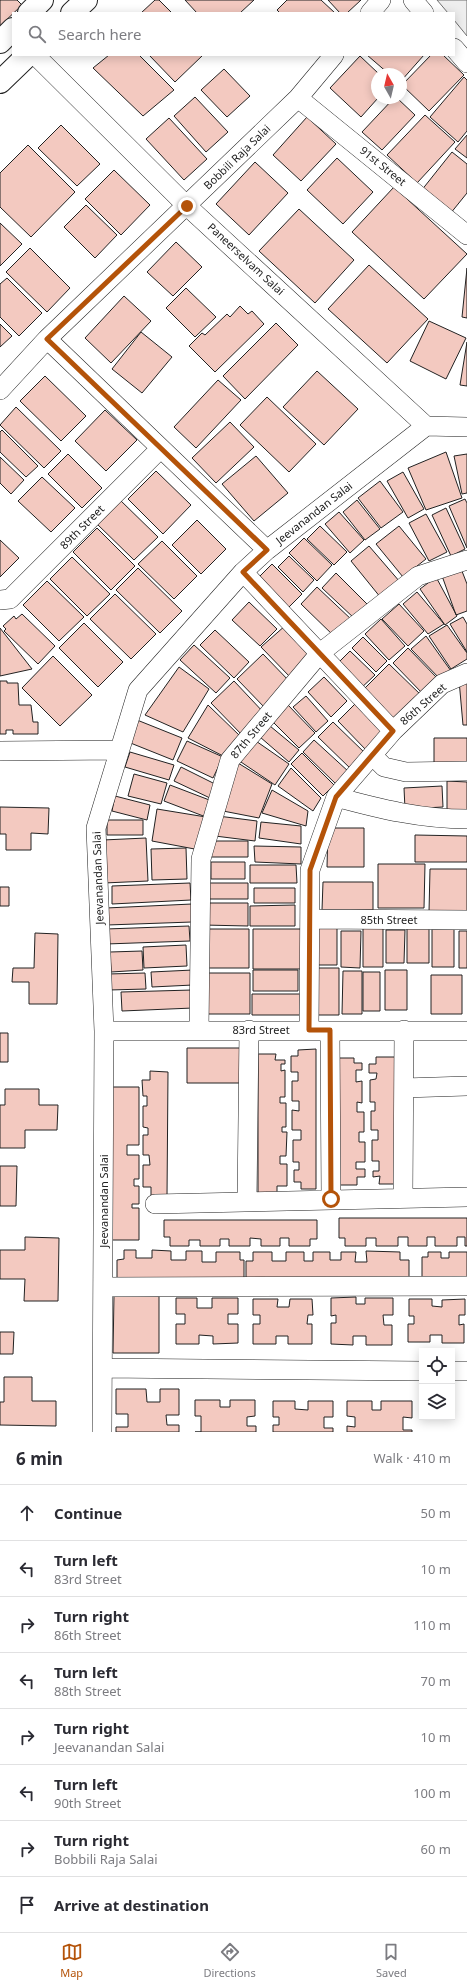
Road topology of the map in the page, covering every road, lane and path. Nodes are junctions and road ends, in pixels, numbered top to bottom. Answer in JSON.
{"nodes":[{"id":1,"x":42,"y":0,"type":"edge"},
{"id":2,"x":86,"y":0,"type":"edge"},
{"id":3,"x":380,"y":0,"type":"edge"},
{"id":4,"x":412,"y":0,"type":"edge"},
{"id":5,"x":30,"y":12,"type":"edge"},
{"id":6,"x":73,"y":12,"type":"edge"},
{"id":7,"x":371,"y":12,"type":"edge"},
{"id":8,"x":423,"y":12,"type":"edge"},
{"id":9,"x":12,"y":30,"type":"edge"},
{"id":10,"x":0,"y":42,"type":"edge"},
{"id":11,"x":455,"y":49,"type":"edge"},
{"id":12,"x":27,"y":56,"type":"edge"},
{"id":13,"x":35,"y":56,"type":"edge"},
{"id":14,"x":333,"y":56,"type":"edge"},
{"id":15,"x":467,"y":63,"type":"edge"},
{"id":16,"x":0,"y":82,"type":"edge"},
{"id":17,"x":298,"y":98,"type":"junction"},
{"id":18,"x":187,"y":206,"type":"junction"},
{"id":19,"x":467,"y":235,"type":"edge"},
{"id":20,"x":47,"y":339,"type":"junction"},
{"id":21,"x":0,"y":390,"type":"edge"},
{"id":22,"x":426,"y":426,"type":"junction"},
{"id":23,"x":467,"y":427,"type":"edge"},
{"id":24,"x":160,"y":448,"type":"junction"},
{"id":25,"x":267,"y":550,"type":"junction"},
{"id":26,"x":467,"y":560,"type":"edge"},
{"id":27,"x":243,"y":572,"type":"junction"},
{"id":28,"x":0,"y":600,"type":"edge"},
{"id":29,"x":320,"y":653,"type":"junction"},
{"id":30,"x":467,"y":673,"type":"edge"},
{"id":31,"x":393,"y":731,"type":"junction"},
{"id":32,"x":119,"y":750,"type":"junction"},
{"id":33,"x":0,"y":751,"type":"edge"},
{"id":34,"x":372,"y":755,"type":"junction"},
{"id":35,"x":467,"y":771,"type":"edge"},
{"id":36,"x":336,"y":797,"type":"junction"},
{"id":37,"x":467,"y":819,"type":"edge"},
{"id":38,"x":310,"y":919,"type":"junction"},
{"id":39,"x":467,"y":920,"type":"edge"},
{"id":40,"x":104,"y":1030,"type":"junction"},
{"id":41,"x":249,"y":1030,"type":"junction"},
{"id":42,"x":309,"y":1030,"type":"junction"},
{"id":43,"x":330,"y":1030,"type":"junction"},
{"id":44,"x":404,"y":1030,"type":"junction"},
{"id":45,"x":467,"y":1030,"type":"edge"},
{"id":46,"x":200,"y":1031,"type":"junction"},
{"id":47,"x":467,"y":1086,"type":"edge"},
{"id":48,"x":404,"y":1088,"type":"junction"},
{"id":49,"x":467,"y":1197,"type":"edge"},
{"id":50,"x":403,"y":1198,"type":"junction"},
{"id":51,"x":331,"y":1199,"type":"junction"},
{"id":52,"x":247,"y":1201,"type":"junction"},
{"id":53,"x":155,"y":1204,"type":"dead end"},
{"id":54,"x":467,"y":1286,"type":"edge"},
{"id":55,"x":103,"y":1287,"type":"junction"},
{"id":56,"x":104,"y":1368,"type":"junction"},
{"id":57,"x":419,"y":1371,"type":"edge"},
{"id":58,"x":455,"y":1371,"type":"edge"},
{"id":59,"x":467,"y":1371,"type":"edge"},
{"id":60,"x":102,"y":1432,"type":"edge"}],
"edges":[{"from":1,"to":5,"type":"main road"},
{"from":2,"to":6,"type":"main road"},
{"from":3,"to":7,"type":"street"},
{"from":4,"to":8,"type":"street"},
{"from":9,"to":10,"type":"main road"},
{"from":11,"to":15,"type":"street"},
{"from":12,"to":16,"type":"main road"},
{"from":13,"to":18,"type":"street","name":"Paneerselvam Salai"},
{"from":14,"to":17,"type":"street","name":"Bobbili Raja Salai"},
{"from":17,"to":18,"type":"street","name":"Bobbili Raja Salai"},
{"from":17,"to":19,"type":"street","name":"91st Street"},
{"from":18,"to":20,"type":"street","name":"Bobbili Raja Salai"},
{"from":18,"to":22,"type":"street","name":"Paneerselvam Salai"},
{"from":20,"to":21,"type":"street","name":"Bobbili Raja Salai"},
{"from":20,"to":24,"type":"street"},
{"from":22,"to":23,"type":"street"},
{"from":22,"to":25,"type":"street","name":"Jeevanandan Salai"},
{"from":24,"to":25,"type":"street"},
{"from":24,"to":28,"type":"street","name":"89th Street"},
{"from":25,"to":27,"type":"street","name":"Jeevanandan Salai"},
{"from":26,"to":29,"type":"street","name":"87th Street"},
{"from":27,"to":29,"type":"street"},
{"from":27,"to":32,"type":"street","name":"Jeevanandan Salai"},
{"from":29,"to":31,"type":"street"},
{"from":29,"to":46,"type":"street","name":"87th Street"},
{"from":30,"to":31,"type":"street","name":"86th Street"},
{"from":31,"to":34,"type":"street","name":"86th Street"},
{"from":32,"to":33,"type":"street"},
{"from":32,"to":40,"type":"street","name":"Jeevanandan Salai"},
{"from":34,"to":35,"type":"street"},
{"from":34,"to":36,"type":"street","name":"86th Street"},
{"from":36,"to":37,"type":"street"},
{"from":36,"to":38,"type":"street","name":"86th Street"},
{"from":38,"to":39,"type":"street","name":"85th Street"},
{"from":38,"to":42,"type":"street","name":"86th Street"},
{"from":40,"to":46,"type":"street","name":"83rd Street"},
{"from":40,"to":55,"type":"street","name":"Jeevanandan Salai"},
{"from":41,"to":42,"type":"street","name":"83rd Street"},
{"from":41,"to":46,"type":"street","name":"83rd Street"},
{"from":41,"to":52,"type":"street"},
{"from":42,"to":43,"type":"street","name":"83rd Street"},
{"from":43,"to":44,"type":"street","name":"83rd Street"},
{"from":43,"to":51,"type":"street"},
{"from":44,"to":45,"type":"street","name":"83rd Street"},
{"from":44,"to":48,"type":"street"},
{"from":47,"to":48,"type":"street"},
{"from":48,"to":50,"type":"street"},
{"from":49,"to":50,"type":"street"},
{"from":50,"to":51,"type":"street"},
{"from":51,"to":52,"type":"street"},
{"from":52,"to":53,"type":"street"},
{"from":54,"to":55,"type":"street"},
{"from":55,"to":56,"type":"street","name":"Jeevanandan Salai"},
{"from":56,"to":57,"type":"street"},
{"from":56,"to":60,"type":"street","name":"Jeevanandan Salai"},
{"from":58,"to":59,"type":"street"}]}
